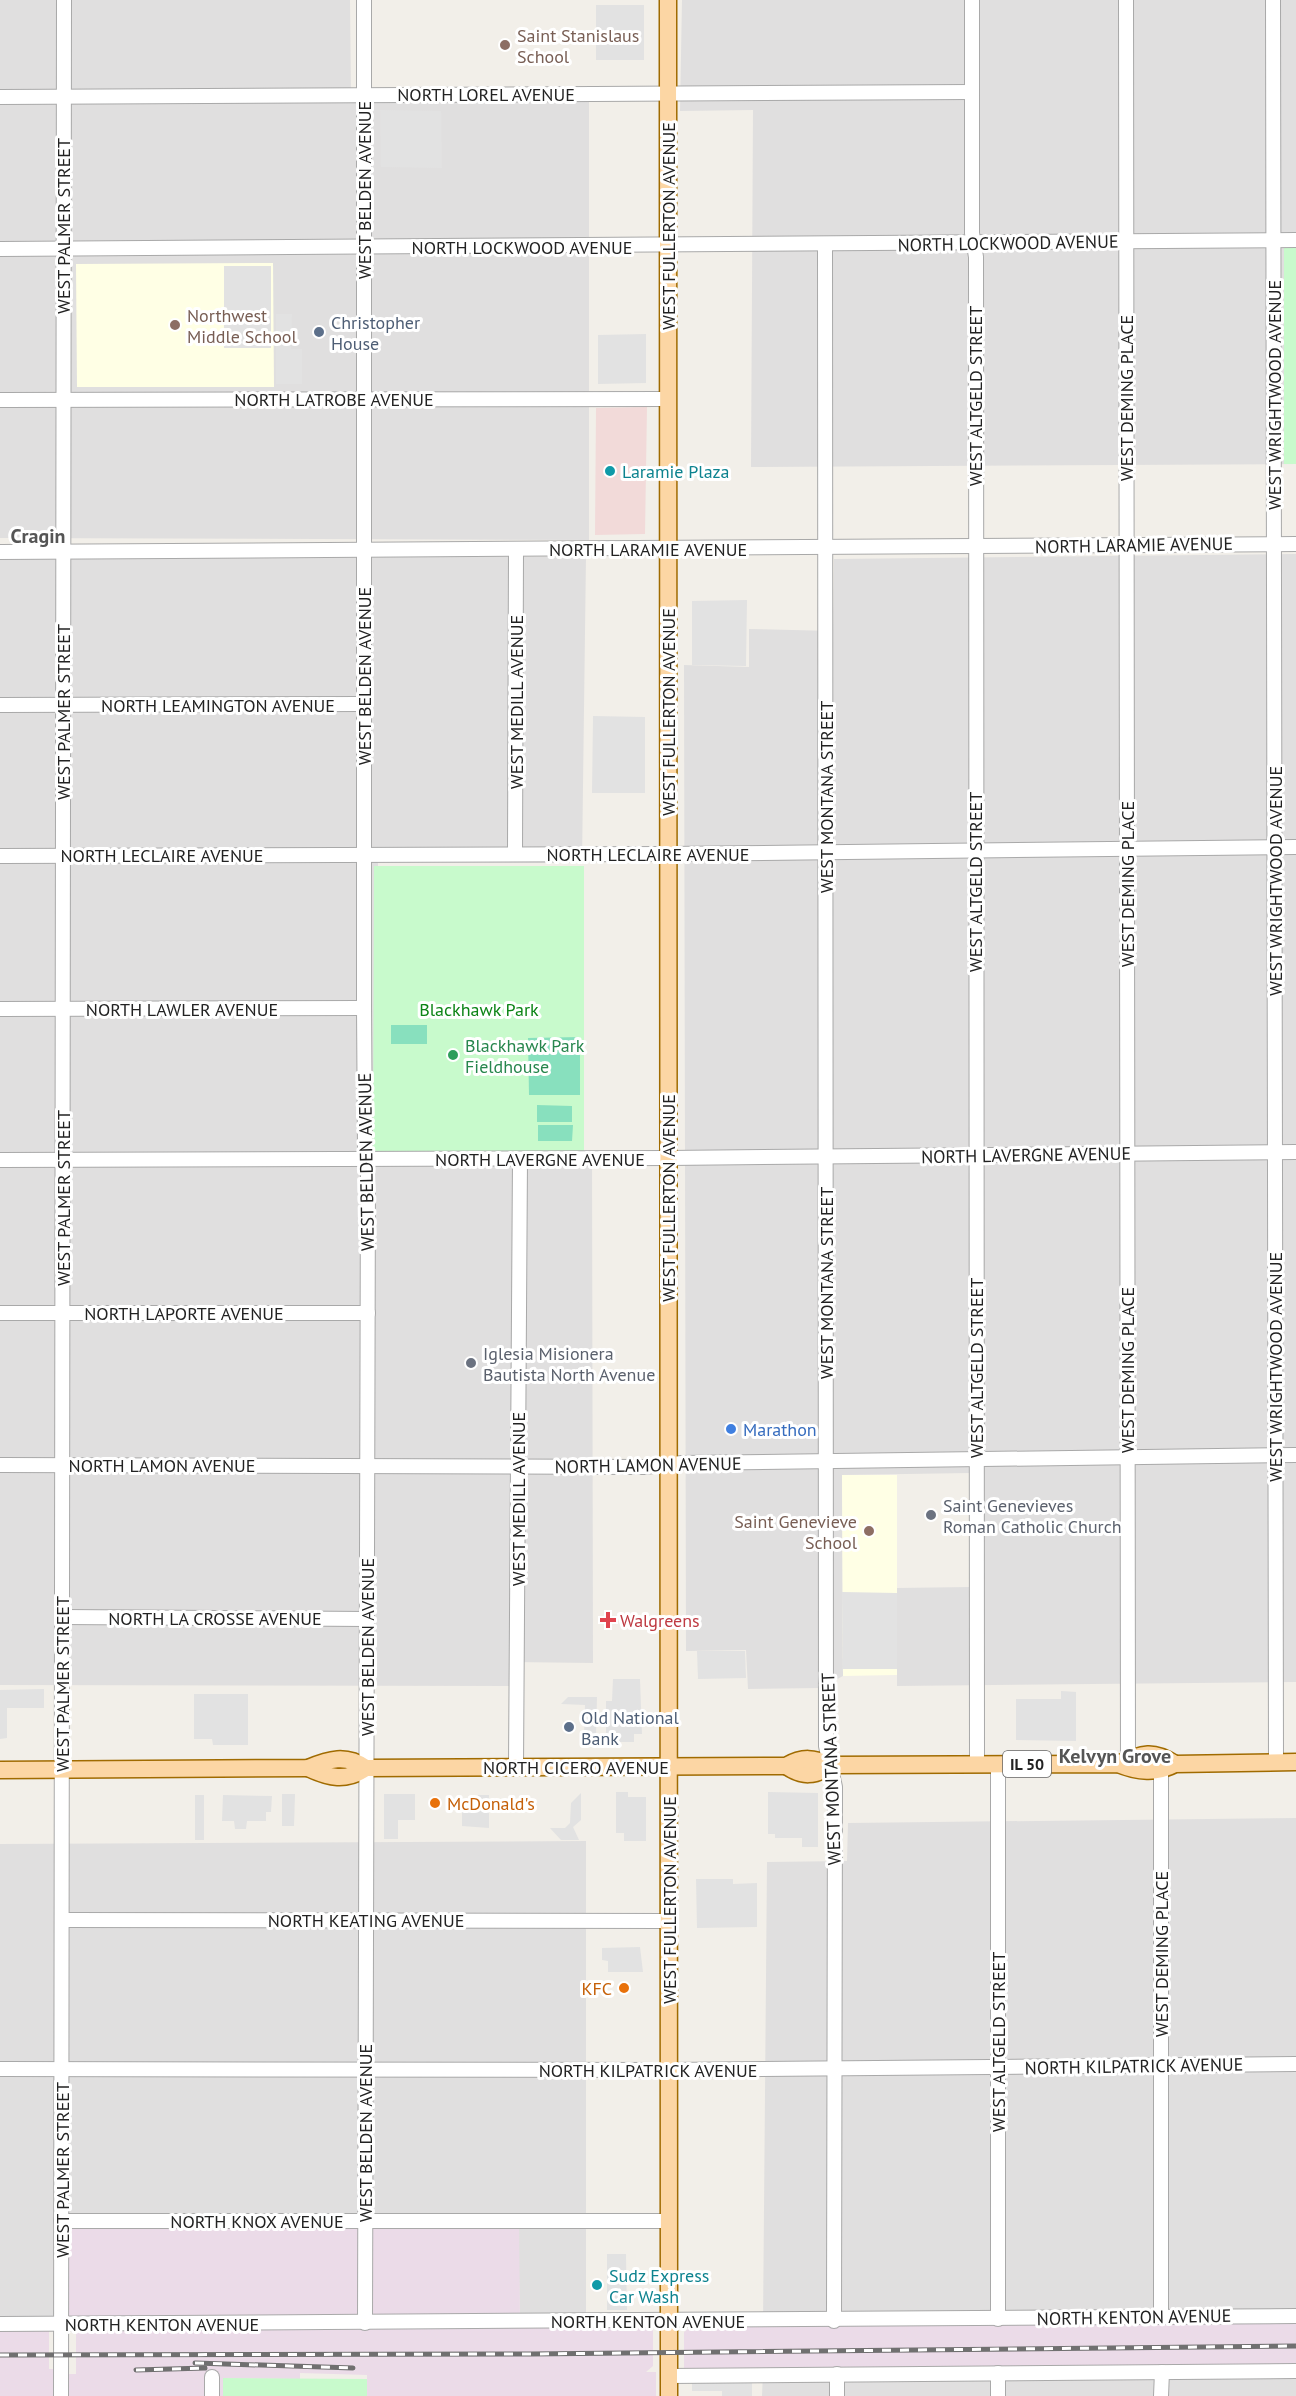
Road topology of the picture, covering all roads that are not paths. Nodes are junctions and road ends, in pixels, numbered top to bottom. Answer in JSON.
{"nodes":[{"id":1,"x":64,"y":0,"type":"edge"},
{"id":2,"x":364,"y":0,"type":"edge"},
{"id":3,"x":668,"y":0,"type":"edge"},
{"id":4,"x":972,"y":0,"type":"edge"},
{"id":5,"x":1126,"y":0,"type":"edge"},
{"id":6,"x":1273,"y":0,"type":"edge"},
{"id":7,"x":972,"y":92,"type":"junction"},
{"id":8,"x":668,"y":93,"type":"junction"},
{"id":9,"x":364,"y":95,"type":"junction"},
{"id":10,"x":0,"y":97,"type":"edge"},
{"id":11,"x":64,"y":97,"type":"junction"},
{"id":12,"x":1296,"y":240,"type":"edge"},
{"id":13,"x":1274,"y":241,"type":"junction"},
{"id":14,"x":1126,"y":242,"type":"junction"},
{"id":15,"x":974,"y":243,"type":"junction"},
{"id":16,"x":825,"y":245,"type":"junction"},
{"id":17,"x":668,"y":246,"type":"junction"},
{"id":18,"x":364,"y":248,"type":"junction"},
{"id":19,"x":0,"y":249,"type":"edge"},
{"id":20,"x":63,"y":249,"type":"junction"},
{"id":21,"x":364,"y":399,"type":"junction"},
{"id":22,"x":668,"y":399,"type":"junction"},
{"id":23,"x":0,"y":400,"type":"edge"},
{"id":24,"x":63,"y":400,"type":"junction"},
{"id":25,"x":1275,"y":544,"type":"junction"},
{"id":26,"x":1296,"y":544,"type":"edge"},
{"id":27,"x":1127,"y":545,"type":"junction"},
{"id":28,"x":975,"y":547,"type":"junction"},
{"id":29,"x":826,"y":548,"type":"junction"},
{"id":30,"x":667,"y":549,"type":"junction"},
{"id":31,"x":516,"y":550,"type":"junction"},
{"id":32,"x":364,"y":551,"type":"junction"},
{"id":33,"x":0,"y":552,"type":"edge"},
{"id":34,"x":63,"y":552,"type":"junction"},
{"id":35,"x":364,"y":704,"type":"junction"},
{"id":36,"x":0,"y":705,"type":"edge"},
{"id":37,"x":63,"y":705,"type":"junction"},
{"id":38,"x":1296,"y":847,"type":"edge"},
{"id":39,"x":1275,"y":848,"type":"junction"},
{"id":40,"x":1127,"y":849,"type":"junction"},
{"id":41,"x":975,"y":851,"type":"junction"},
{"id":42,"x":826,"y":852,"type":"junction"},
{"id":43,"x":515,"y":854,"type":"junction"},
{"id":44,"x":668,"y":854,"type":"junction"},
{"id":45,"x":365,"y":855,"type":"junction"},
{"id":46,"x":0,"y":856,"type":"edge"},
{"id":47,"x":63,"y":856,"type":"junction"},
{"id":48,"x":364,"y":1008,"type":"junction"},
{"id":49,"x":0,"y":1009,"type":"edge"},
{"id":50,"x":63,"y":1009,"type":"junction"},
{"id":51,"x":1275,"y":1152,"type":"junction"},
{"id":52,"x":1296,"y":1152,"type":"edge"},
{"id":53,"x":1127,"y":1154,"type":"junction"},
{"id":54,"x":976,"y":1155,"type":"junction"},
{"id":55,"x":826,"y":1156,"type":"junction"},
{"id":56,"x":668,"y":1158,"type":"junction"},
{"id":57,"x":366,"y":1159,"type":"junction"},
{"id":58,"x":520,"y":1159,"type":"junction"},
{"id":59,"x":0,"y":1160,"type":"edge"},
{"id":60,"x":63,"y":1160,"type":"junction"},
{"id":61,"x":0,"y":1313,"type":"edge"},
{"id":62,"x":62,"y":1313,"type":"junction"},
{"id":63,"x":368,"y":1313,"type":"junction"},
{"id":64,"x":1275,"y":1455,"type":"junction"},
{"id":65,"x":1296,"y":1455,"type":"edge"},
{"id":66,"x":1128,"y":1457,"type":"junction"},
{"id":67,"x":976,"y":1459,"type":"junction"},
{"id":68,"x":826,"y":1461,"type":"junction"},
{"id":69,"x":669,"y":1464,"type":"junction"},
{"id":70,"x":0,"y":1465,"type":"edge"},
{"id":71,"x":62,"y":1465,"type":"junction"},
{"id":72,"x":367,"y":1466,"type":"junction"},
{"id":73,"x":518,"y":1467,"type":"junction"},
{"id":74,"x":62,"y":1617,"type":"junction"},
{"id":75,"x":367,"y":1619,"type":"junction"},
{"id":76,"x":1296,"y":1762,"type":"edge"},
{"id":77,"x":1276,"y":1763,"type":"junction"},
{"id":78,"x":1125,"y":1764,"type":"junction"},
{"id":79,"x":977,"y":1765,"type":"junction"},
{"id":80,"x":998,"y":1765,"type":"junction"},
{"id":81,"x":669,"y":1766,"type":"junction"},
{"id":82,"x":831,"y":1766,"type":"junction"},
{"id":83,"x":516,"y":1767,"type":"junction"},
{"id":84,"x":366,"y":1768,"type":"junction"},
{"id":85,"x":1168,"y":1768,"type":"junction"},
{"id":86,"x":0,"y":1770,"type":"edge"},
{"id":87,"x":62,"y":1770,"type":"junction"},
{"id":88,"x":62,"y":1920,"type":"junction"},
{"id":89,"x":366,"y":1920,"type":"junction"},
{"id":90,"x":669,"y":1921,"type":"junction"},
{"id":91,"x":1296,"y":2064,"type":"edge"},
{"id":92,"x":1161,"y":2065,"type":"junction"},
{"id":93,"x":998,"y":2067,"type":"junction"},
{"id":94,"x":835,"y":2069,"type":"junction"},
{"id":95,"x":0,"y":2070,"type":"edge"},
{"id":96,"x":62,"y":2070,"type":"junction"},
{"id":97,"x":365,"y":2070,"type":"junction"},
{"id":98,"x":669,"y":2070,"type":"junction"},
{"id":99,"x":62,"y":2221,"type":"junction"},
{"id":100,"x":365,"y":2221,"type":"junction"},
{"id":101,"x":669,"y":2221,"type":"junction"},
{"id":102,"x":1296,"y":2316,"type":"edge"},
{"id":103,"x":1161,"y":2317,"type":"junction"},
{"id":104,"x":998,"y":2319,"type":"junction"},
{"id":105,"x":834,"y":2320,"type":"junction"},
{"id":106,"x":669,"y":2321,"type":"junction"},
{"id":107,"x":365,"y":2323,"type":"junction"},
{"id":108,"x":0,"y":2324,"type":"edge"},
{"id":109,"x":61,"y":2324,"type":"junction"},
{"id":110,"x":1296,"y":2371,"type":"edge"},
{"id":111,"x":1161,"y":2372,"type":"junction"},
{"id":112,"x":998,"y":2373,"type":"junction"},
{"id":113,"x":837,"y":2374,"type":"junction"},
{"id":114,"x":669,"y":2376,"type":"junction"},
{"id":115,"x":212,"y":2377,"type":"dead end"},
{"id":116,"x":61,"y":2396,"type":"edge"},
{"id":117,"x":212,"y":2396,"type":"edge"},
{"id":118,"x":669,"y":2396,"type":"edge"},
{"id":119,"x":837,"y":2396,"type":"edge"},
{"id":120,"x":998,"y":2396,"type":"edge"},
{"id":121,"x":1161,"y":2396,"type":"edge"}],
"edges":[{"from":1,"to":11,"type":"street","name":"WEST PALMER STREET"},
{"from":2,"to":9,"type":"street","name":"WEST BELDEN AVENUE"},
{"from":3,"to":8,"type":"main road","name":"WEST FULLERTON AVENUE"},
{"from":4,"to":7,"type":"street","name":"WEST ALTGELD STREET"},
{"from":5,"to":14,"type":"street","name":"WEST DEMING PLACE"},
{"from":6,"to":13,"type":"street","name":"WEST WRIGHTWOOD AVENUE"},
{"from":7,"to":8,"type":"street","name":"NORTH LOREL AVENUE"},
{"from":7,"to":15,"type":"street","name":"WEST ALTGELD STREET"},
{"from":8,"to":9,"type":"street","name":"NORTH LOREL AVENUE"},
{"from":8,"to":17,"type":"main road","name":"WEST FULLERTON AVENUE"},
{"from":9,"to":11,"type":"street","name":"NORTH LOREL AVENUE"},
{"from":9,"to":18,"type":"street","name":"WEST BELDEN AVENUE"},
{"from":10,"to":11,"type":"street","name":"NORTH LOREL AVENUE"},
{"from":11,"to":20,"type":"street","name":"WEST PALMER STREET"},
{"from":12,"to":13,"type":"street","name":"NORTH LOCKWOOD AVENUE"},
{"from":13,"to":14,"type":"street","name":"NORTH LOCKWOOD AVENUE"},
{"from":13,"to":25,"type":"street","name":"WEST WRIGHTWOOD AVENUE"},
{"from":14,"to":15,"type":"street","name":"NORTH LOCKWOOD AVENUE"},
{"from":14,"to":27,"type":"street","name":"WEST DEMING PLACE"},
{"from":15,"to":16,"type":"street","name":"NORTH LOCKWOOD AVENUE"},
{"from":15,"to":28,"type":"street","name":"WEST ALTGELD STREET"},
{"from":16,"to":17,"type":"street","name":"NORTH LOCKWOOD AVENUE"},
{"from":16,"to":29,"type":"street","name":"WEST MONTANA STREET"},
{"from":17,"to":18,"type":"street","name":"NORTH LOCKWOOD AVENUE"},
{"from":17,"to":22,"type":"main road","name":"WEST FULLERTON AVENUE"},
{"from":18,"to":20,"type":"street","name":"NORTH LOCKWOOD AVENUE"},
{"from":18,"to":21,"type":"street","name":"WEST BELDEN AVENUE"},
{"from":19,"to":20,"type":"street","name":"NORTH LOCKWOOD AVENUE"},
{"from":20,"to":24,"type":"street","name":"WEST PALMER STREET"},
{"from":21,"to":22,"type":"street","name":"NORTH LATROBE AVENUE"},
{"from":21,"to":24,"type":"street","name":"NORTH LATROBE AVENUE"},
{"from":21,"to":32,"type":"street","name":"WEST BELDEN AVENUE"},
{"from":22,"to":30,"type":"main road","name":"WEST FULLERTON AVENUE"},
{"from":23,"to":24,"type":"street","name":"NORTH LATROBE AVENUE"},
{"from":24,"to":34,"type":"street","name":"WEST PALMER STREET"},
{"from":25,"to":26,"type":"street","name":"NORTH LARAMIE AVENUE"},
{"from":25,"to":27,"type":"street","name":"NORTH LARAMIE AVENUE"},
{"from":25,"to":39,"type":"street","name":"WEST WRIGHTWOOD AVENUE"},
{"from":27,"to":28,"type":"street","name":"NORTH LARAMIE AVENUE"},
{"from":27,"to":40,"type":"street","name":"WEST DEMING PLACE"},
{"from":28,"to":29,"type":"street","name":"NORTH LARAMIE AVENUE"},
{"from":28,"to":41,"type":"street","name":"WEST ALTGELD STREET"},
{"from":29,"to":30,"type":"street","name":"NORTH LARAMIE AVENUE"},
{"from":29,"to":42,"type":"street","name":"WEST MONTANA STREET"},
{"from":30,"to":31,"type":"street","name":"NORTH LARAMIE AVENUE"},
{"from":30,"to":44,"type":"main road","name":"WEST FULLERTON AVENUE"},
{"from":31,"to":32,"type":"street","name":"NORTH LARAMIE AVENUE"},
{"from":31,"to":43,"type":"street","name":"WEST MEDILL AVENUE"},
{"from":32,"to":34,"type":"street","name":"NORTH LARAMIE AVENUE"},
{"from":32,"to":35,"type":"street","name":"WEST BELDEN AVENUE"},
{"from":33,"to":34,"type":"street","name":"NORTH LARAMIE AVENUE"},
{"from":34,"to":37,"type":"street","name":"WEST PALMER STREET"},
{"from":35,"to":37,"type":"street","name":"NORTH LEAMINGTON AVENUE"},
{"from":35,"to":45,"type":"street","name":"WEST BELDEN AVENUE"},
{"from":36,"to":37,"type":"street","name":"NORTH LEAMINGTON AVENUE"},
{"from":37,"to":47,"type":"street","name":"WEST PALMER STREET"},
{"from":38,"to":39,"type":"street","name":"NORTH LECLAIRE AVENUE"},
{"from":39,"to":40,"type":"street","name":"NORTH LECLAIRE AVENUE"},
{"from":39,"to":51,"type":"street","name":"WEST WRIGHTWOOD AVENUE"},
{"from":40,"to":41,"type":"street","name":"NORTH LECLAIRE AVENUE"},
{"from":40,"to":53,"type":"street","name":"WEST DEMING PLACE"},
{"from":41,"to":42,"type":"street","name":"NORTH LECLAIRE AVENUE"},
{"from":41,"to":54,"type":"street","name":"WEST ALTGELD STREET"},
{"from":42,"to":44,"type":"street","name":"NORTH LECLAIRE AVENUE"},
{"from":42,"to":55,"type":"street","name":"WEST MONTANA STREET"},
{"from":43,"to":44,"type":"street","name":"NORTH LECLAIRE AVENUE"},
{"from":43,"to":45,"type":"street","name":"NORTH LECLAIRE AVENUE"},
{"from":44,"to":56,"type":"main road","name":"WEST FULLERTON AVENUE"},
{"from":45,"to":47,"type":"street","name":"NORTH LECLAIRE AVENUE"},
{"from":45,"to":48,"type":"street","name":"WEST BELDEN AVENUE"},
{"from":46,"to":47,"type":"street","name":"NORTH LECLAIRE AVENUE"},
{"from":47,"to":50,"type":"street","name":"WEST PALMER STREET"},
{"from":48,"to":50,"type":"street","name":"NORTH LAWLER AVENUE"},
{"from":48,"to":57,"type":"street","name":"WEST BELDEN AVENUE"},
{"from":49,"to":50,"type":"street","name":"NORTH LAWLER AVENUE"},
{"from":50,"to":60,"type":"street","name":"WEST PALMER STREET"},
{"from":51,"to":52,"type":"street","name":"NORTH LAVERGNE AVENUE"},
{"from":51,"to":53,"type":"street","name":"NORTH LAVERGNE AVENUE"},
{"from":51,"to":64,"type":"street","name":"WEST WRIGHTWOOD AVENUE"},
{"from":53,"to":54,"type":"street","name":"NORTH LAVERGNE AVENUE"},
{"from":53,"to":66,"type":"street","name":"WEST DEMING PLACE"},
{"from":54,"to":55,"type":"street","name":"NORTH LAVERGNE AVENUE"},
{"from":54,"to":67,"type":"street","name":"WEST ALTGELD STREET"},
{"from":55,"to":56,"type":"street","name":"NORTH LAVERGNE AVENUE"},
{"from":55,"to":68,"type":"street","name":"WEST MONTANA STREET"},
{"from":56,"to":58,"type":"street","name":"NORTH LAVERGNE AVENUE"},
{"from":56,"to":69,"type":"main road","name":"WEST FULLERTON AVENUE"},
{"from":57,"to":58,"type":"street","name":"NORTH LAVERGNE AVENUE"},
{"from":57,"to":60,"type":"street","name":"NORTH LAVERGNE AVENUE"},
{"from":57,"to":63,"type":"street","name":"WEST BELDEN AVENUE"},
{"from":58,"to":73,"type":"street","name":"WEST MEDILL AVENUE"},
{"from":59,"to":60,"type":"street","name":"NORTH LAVERGNE AVENUE"},
{"from":60,"to":62,"type":"street","name":"WEST PALMER STREET"},
{"from":61,"to":62,"type":"street","name":"NORTH LAPORTE AVENUE"},
{"from":62,"to":63,"type":"street","name":"NORTH LAPORTE AVENUE"},
{"from":62,"to":71,"type":"street","name":"WEST PALMER STREET"},
{"from":63,"to":72,"type":"street","name":"WEST BELDEN AVENUE"},
{"from":64,"to":65,"type":"street","name":"NORTH LAMON AVENUE"},
{"from":64,"to":66,"type":"street","name":"NORTH LAMON AVENUE"},
{"from":64,"to":77,"type":"street","name":"WEST WRIGHTWOOD AVENUE"},
{"from":66,"to":67,"type":"street","name":"NORTH LAMON AVENUE"},
{"from":66,"to":78,"type":"street","name":"WEST DEMING PLACE"},
{"from":67,"to":68,"type":"street","name":"NORTH LAMON AVENUE"},
{"from":67,"to":79,"type":"street","name":"WEST ALTGELD STREET"},
{"from":68,"to":69,"type":"street","name":"NORTH LAMON AVENUE"},
{"from":68,"to":82,"type":"street","name":"WEST MONTANA STREET"},
{"from":69,"to":73,"type":"street","name":"NORTH LAMON AVENUE"},
{"from":69,"to":81,"type":"main road","name":"WEST FULLERTON AVENUE"},
{"from":70,"to":71,"type":"street","name":"NORTH LAMON AVENUE"},
{"from":71,"to":72,"type":"street","name":"NORTH LAMON AVENUE"},
{"from":71,"to":74,"type":"street","name":"WEST PALMER STREET"},
{"from":72,"to":73,"type":"street","name":"NORTH LAMON AVENUE"},
{"from":72,"to":75,"type":"street","name":"WEST BELDEN AVENUE"},
{"from":73,"to":83,"type":"street","name":"WEST MEDILL AVENUE"},
{"from":74,"to":75,"type":"street","name":"NORTH LA CROSSE AVENUE"},
{"from":74,"to":87,"type":"street","name":"WEST PALMER STREET"},
{"from":75,"to":84,"type":"street","name":"WEST BELDEN AVENUE"},
{"from":76,"to":77,"type":"main road","name":"NORTH CICERO AVENUE","number":"IL 50"},
{"from":77,"to":85,"type":"main road","name":"NORTH CICERO AVENUE","number":"IL 50"},
{"from":78,"to":80,"type":"main road","name":"NORTH CICERO AVENUE","number":"IL 50"},
{"from":78,"to":85,"type":"main road","name":"NORTH CICERO AVENUE","number":"IL 50"},
{"from":79,"to":80,"type":"main road","name":"NORTH CICERO AVENUE","number":"IL 50"},
{"from":79,"to":82,"type":"main road","name":"NORTH CICERO AVENUE","number":"IL 50"},
{"from":80,"to":93,"type":"street","name":"WEST ALTGELD STREET"},
{"from":81,"to":82,"type":"main road","name":"NORTH CICERO AVENUE","number":"IL 50"},
{"from":81,"to":83,"type":"main road","name":"NORTH CICERO AVENUE","number":"IL 50"},
{"from":81,"to":90,"type":"main road","name":"WEST FULLERTON AVENUE"},
{"from":82,"to":94,"type":"street","name":"WEST MONTANA STREET"},
{"from":83,"to":84,"type":"main road","name":"NORTH CICERO AVENUE","number":"IL 50"},
{"from":84,"to":87,"type":"main road","name":"NORTH CICERO AVENUE","number":"IL 50"},
{"from":84,"to":89,"type":"street","name":"WEST BELDEN AVENUE"},
{"from":85,"to":92,"type":"street","name":"WEST DEMING PLACE"},
{"from":86,"to":87,"type":"main road","name":"NORTH CICERO AVENUE","number":"IL 50"},
{"from":87,"to":88,"type":"street","name":"WEST PALMER STREET"},
{"from":88,"to":89,"type":"street","name":"NORTH KEATING AVENUE"},
{"from":88,"to":96,"type":"street","name":"WEST PALMER STREET"},
{"from":89,"to":90,"type":"street","name":"NORTH KEATING AVENUE"},
{"from":89,"to":97,"type":"street","name":"WEST BELDEN AVENUE"},
{"from":90,"to":98,"type":"main road","name":"WEST FULLERTON AVENUE"},
{"from":91,"to":92,"type":"street","name":"NORTH KILPATRICK AVENUE"},
{"from":92,"to":93,"type":"street","name":"NORTH KILPATRICK AVENUE"},
{"from":92,"to":103,"type":"street","name":"WEST DEMING PLACE"},
{"from":93,"to":94,"type":"street","name":"NORTH KILPATRICK AVENUE"},
{"from":93,"to":104,"type":"street","name":"WEST ALTGELD STREET"},
{"from":94,"to":98,"type":"street","name":"NORTH KILPATRICK AVENUE"},
{"from":94,"to":105,"type":"street","name":"WEST MONTANA STREET"},
{"from":95,"to":96,"type":"street","name":"NORTH KILPATRICK AVENUE"},
{"from":96,"to":97,"type":"street","name":"NORTH KILPATRICK AVENUE"},
{"from":96,"to":99,"type":"street","name":"WEST PALMER STREET"},
{"from":97,"to":98,"type":"street","name":"NORTH KILPATRICK AVENUE"},
{"from":97,"to":100,"type":"street","name":"WEST BELDEN AVENUE"},
{"from":98,"to":101,"type":"main road","name":"WEST FULLERTON AVENUE"},
{"from":99,"to":100,"type":"street","name":"NORTH KNOX AVENUE"},
{"from":99,"to":109,"type":"street","name":"WEST PALMER STREET"},
{"from":100,"to":101,"type":"street","name":"NORTH KNOX AVENUE"},
{"from":100,"to":107,"type":"street","name":"WEST BELDEN AVENUE"},
{"from":101,"to":106,"type":"main road","name":"WEST FULLERTON AVENUE"},
{"from":102,"to":103,"type":"street","name":"NORTH KENTON AVENUE"},
{"from":103,"to":104,"type":"street","name":"NORTH KENTON AVENUE"},
{"from":104,"to":105,"type":"street","name":"NORTH KENTON AVENUE"},
{"from":105,"to":106,"type":"street","name":"NORTH KENTON AVENUE"},
{"from":106,"to":107,"type":"street","name":"NORTH KENTON AVENUE"},
{"from":106,"to":114,"type":"main road","name":"WEST FULLERTON AVENUE"},
{"from":107,"to":109,"type":"street","name":"NORTH KENTON AVENUE"},
{"from":108,"to":109,"type":"street","name":"NORTH KENTON AVENUE"},
{"from":109,"to":116,"type":"street","name":"WEST PALMER STREET"},
{"from":110,"to":111,"type":"street"},
{"from":111,"to":112,"type":"street"},
{"from":111,"to":121,"type":"street"},
{"from":112,"to":113,"type":"street"},
{"from":112,"to":120,"type":"street"},
{"from":113,"to":114,"type":"street"},
{"from":113,"to":119,"type":"street"},
{"from":114,"to":118,"type":"main road","name":"WEST FULLERTON AVENUE"},
{"from":115,"to":117,"type":"street"}]}
